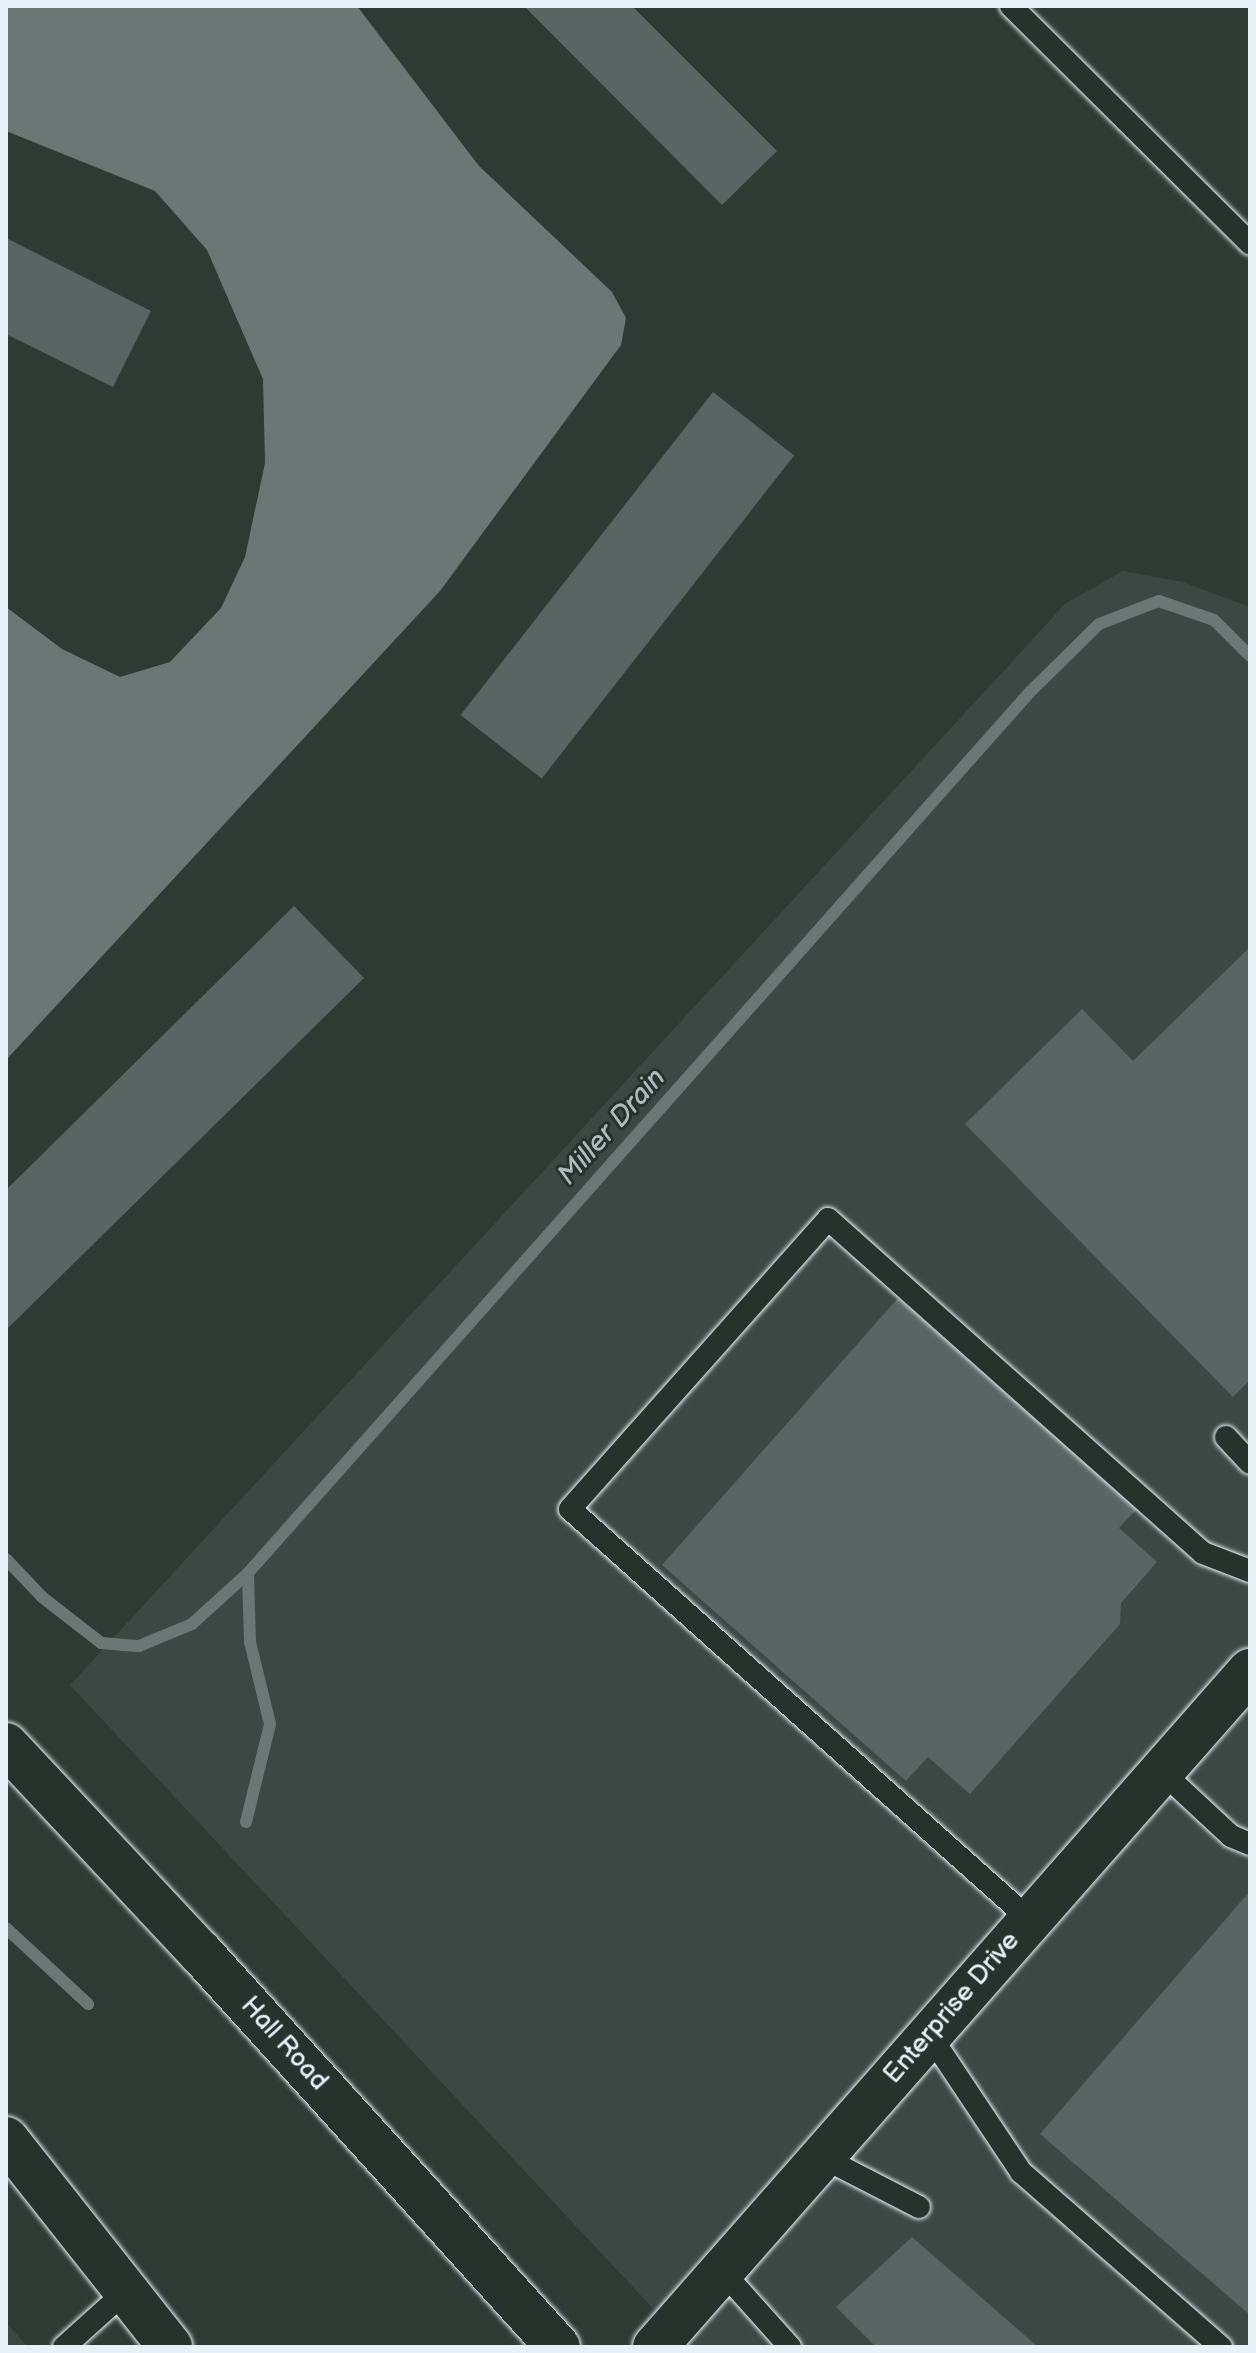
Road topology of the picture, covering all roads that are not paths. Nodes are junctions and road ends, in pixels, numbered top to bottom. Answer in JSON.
{"nodes":[{"id":1,"x":1011,"y":6,"type":"edge"},
{"id":2,"x":1250,"y":243,"type":"edge"},
{"id":3,"x":1226,"y":1437,"type":"dead end"},
{"id":4,"x":1250,"y":1463,"type":"edge"},
{"id":5,"x":1250,"y":1571,"type":"edge"},
{"id":6,"x":1250,"y":1671,"type":"edge"},
{"id":7,"x":6,"y":1745,"type":"edge"},
{"id":8,"x":1160,"y":1770,"type":"junction"},
{"id":9,"x":1250,"y":1844,"type":"edge"},
{"id":10,"x":1029,"y":1919,"type":"junction"},
{"id":11,"x":929,"y":2034,"type":"junction"},
{"id":12,"x":6,"y":2139,"type":"edge"},
{"id":13,"x":822,"y":2157,"type":"junction"},
{"id":14,"x":919,"y":2207,"type":"dead end"},
{"id":15,"x":722,"y":2271,"type":"junction"},
{"id":16,"x":124,"y":2293,"type":"junction"},
{"id":17,"x":64,"y":2347,"type":"edge"},
{"id":18,"x":170,"y":2347,"type":"edge"},
{"id":19,"x":558,"y":2347,"type":"edge"},
{"id":20,"x":655,"y":2347,"type":"edge"},
{"id":21,"x":790,"y":2347,"type":"edge"},
{"id":22,"x":1221,"y":2347,"type":"edge"}],
"edges":[{"from":1,"to":2,"type":"lane"},
{"from":3,"to":4,"type":"lane"},
{"from":5,"to":10,"type":"lane"},
{"from":6,"to":8,"type":"main road","name":"Enterprise Drive"},
{"from":7,"to":19,"type":"main road","name":"Hall Road"},
{"from":8,"to":9,"type":"lane"},
{"from":8,"to":10,"type":"main road","name":"Enterprise Drive"},
{"from":10,"to":11,"type":"main road","name":"Enterprise Drive"},
{"from":11,"to":13,"type":"main road","name":"Enterprise Drive"},
{"from":11,"to":22,"type":"lane"},
{"from":12,"to":16,"type":"main road"},
{"from":13,"to":14,"type":"lane"},
{"from":13,"to":15,"type":"main road","name":"Enterprise Drive"},
{"from":15,"to":20,"type":"main road","name":"Enterprise Drive"},
{"from":15,"to":21,"type":"lane"},
{"from":16,"to":17,"type":"lane"},
{"from":16,"to":18,"type":"main road"}]}
